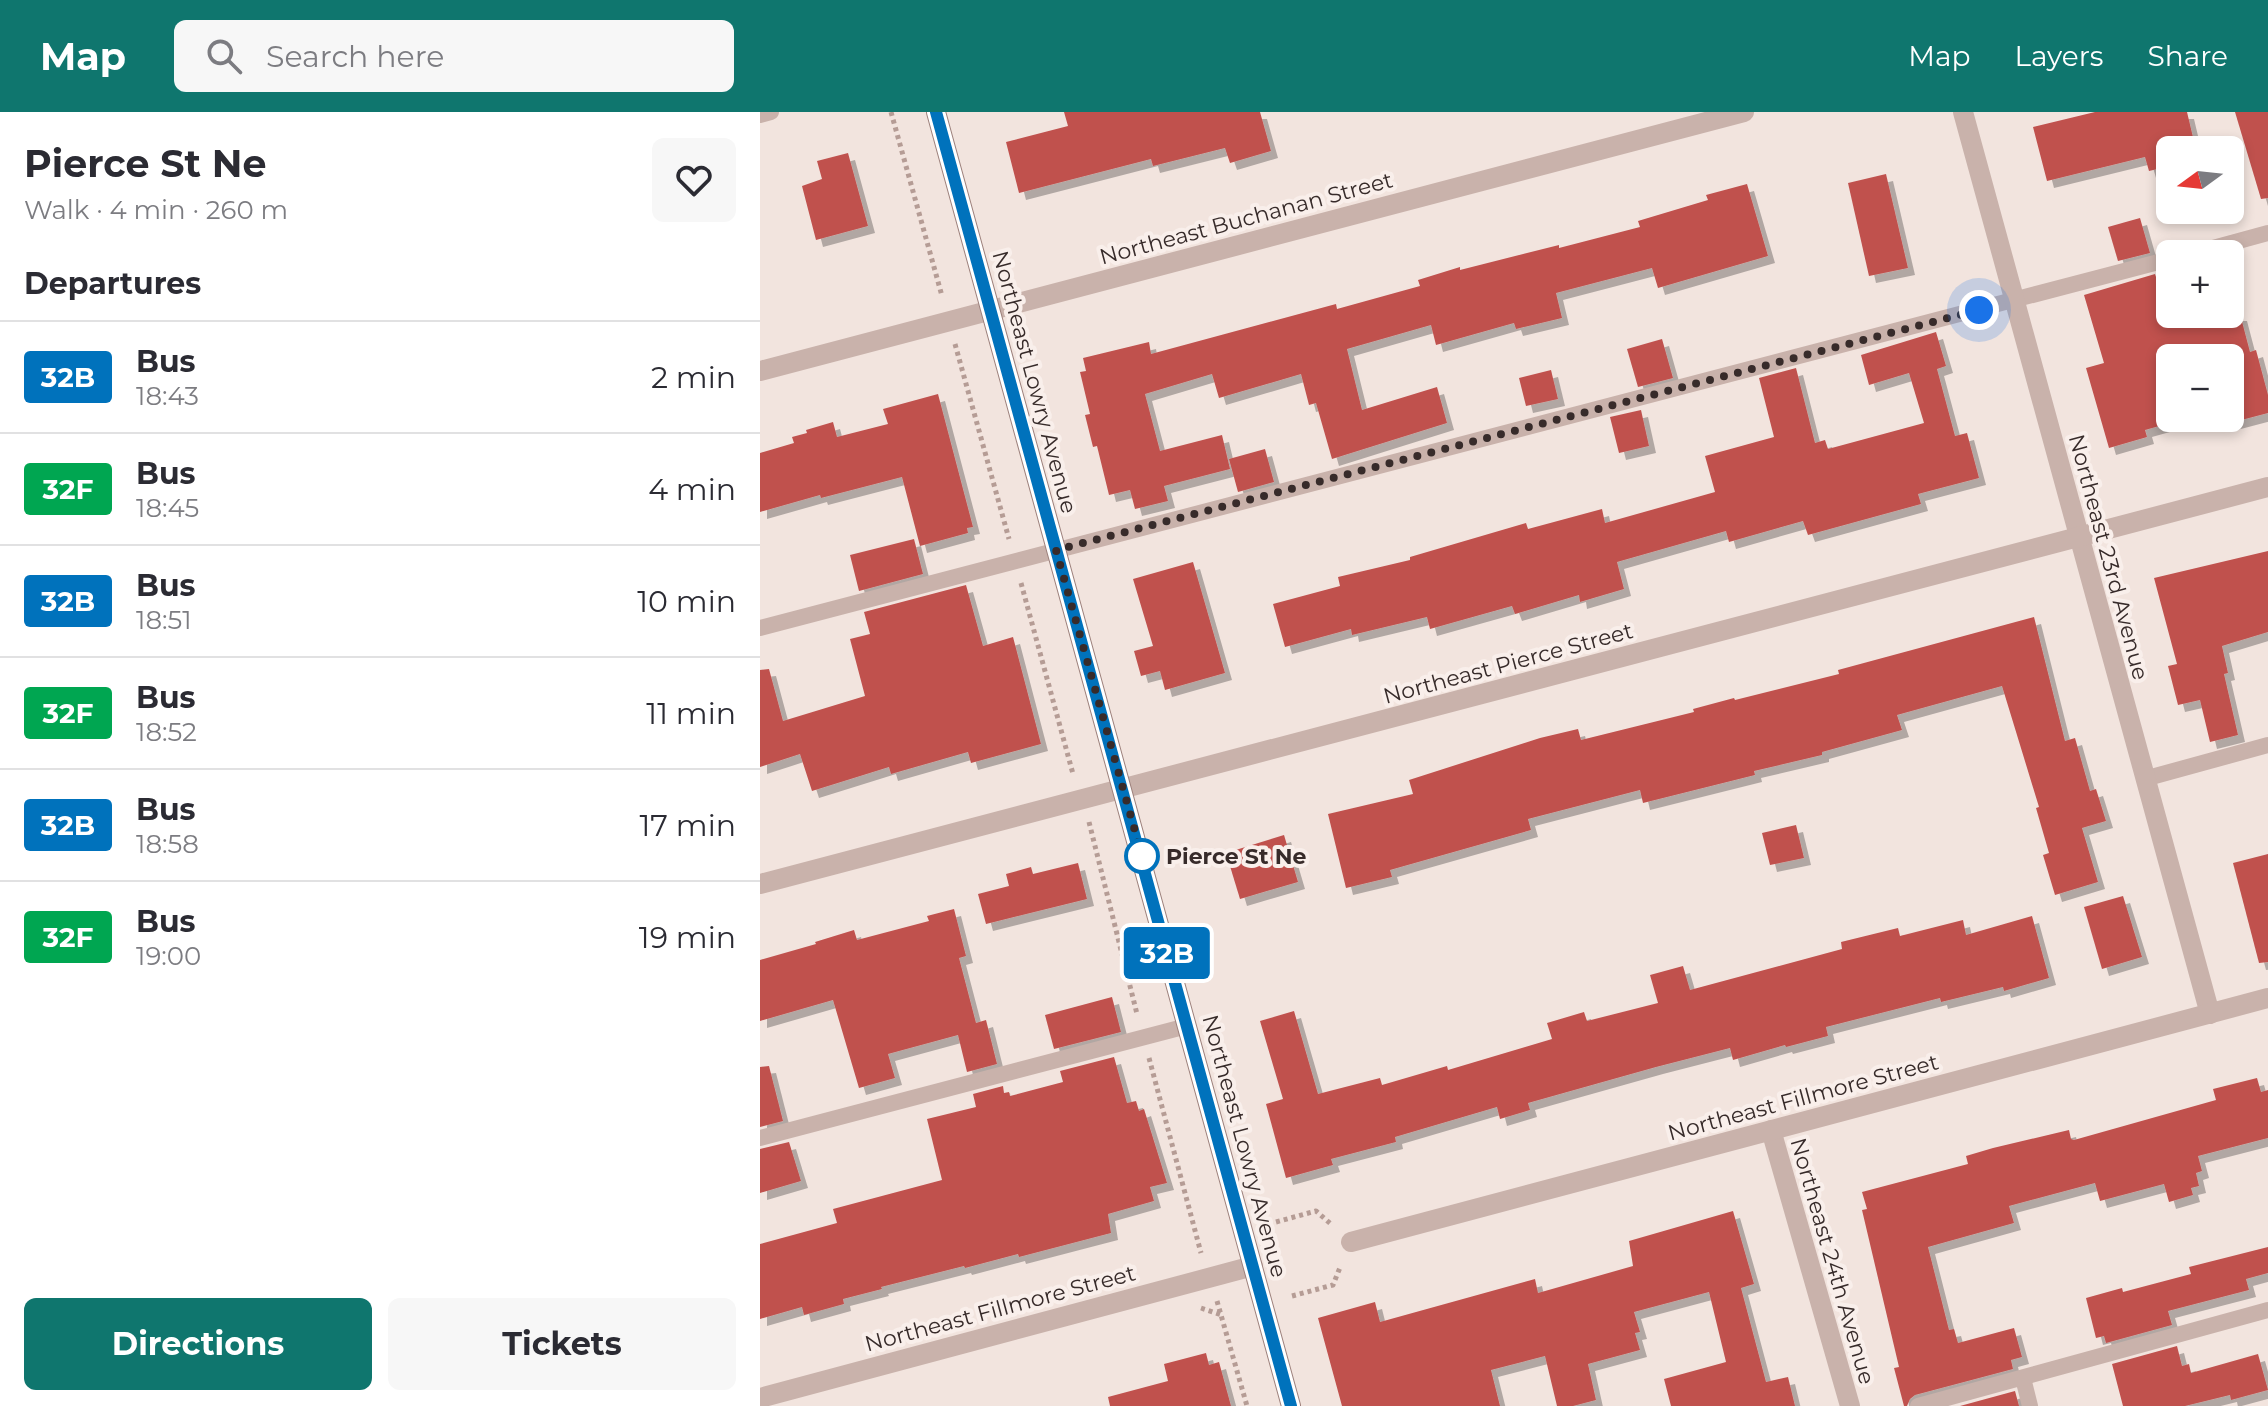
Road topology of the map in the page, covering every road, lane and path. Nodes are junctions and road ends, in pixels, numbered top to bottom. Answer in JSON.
{"nodes":[{"id":1,"x":771,"y":112,"type":"edge"},
{"id":2,"x":891,"y":112,"type":"edge"},
{"id":3,"x":936,"y":112,"type":"edge"},
{"id":4,"x":1744,"y":112,"type":"edge"},
{"id":5,"x":1963,"y":112,"type":"edge"},
{"id":6,"x":760,"y":115,"type":"edge"},
{"id":7,"x":2268,"y":233,"type":"edge"},
{"id":8,"x":2242,"y":240,"type":"edge"},
{"id":9,"x":2156,"y":263,"type":"edge"},
{"id":10,"x":2014,"y":301,"type":"junction"},
{"id":11,"x":990,"y":311,"type":"junction"},
{"id":12,"x":949,"y":321,"type":"junction"},
{"id":13,"x":760,"y":371,"type":"edge"},
{"id":14,"x":2268,"y":487,"type":"edge"},
{"id":15,"x":2078,"y":537,"type":"junction"},
{"id":16,"x":1056,"y":550,"type":"junction"},
{"id":17,"x":1015,"y":561,"type":"junction"},
{"id":18,"x":760,"y":628,"type":"edge"},
{"id":19,"x":2268,"y":745,"type":"edge"},
{"id":20,"x":2144,"y":779,"type":"junction"},
{"id":21,"x":1124,"y":789,"type":"junction"},
{"id":22,"x":1080,"y":801,"type":"junction"},
{"id":23,"x":760,"y":884,"type":"edge"},
{"id":24,"x":2268,"y":998,"type":"edge"},
{"id":25,"x":2210,"y":1014,"type":"junction"},
{"id":26,"x":1187,"y":1026,"type":"junction"},
{"id":27,"x":1143,"y":1038,"type":"junction"},
{"id":28,"x":1771,"y":1130,"type":"junction"},
{"id":29,"x":760,"y":1138,"type":"edge"},
{"id":30,"x":1351,"y":1242,"type":"dead end"},
{"id":31,"x":1253,"y":1266,"type":"junction"},
{"id":32,"x":1210,"y":1279,"type":"junction"},
{"id":33,"x":1333,"y":1285,"type":"dead end"},
{"id":34,"x":1292,"y":1296,"type":"dead end"},
{"id":35,"x":2268,"y":1310,"type":"edge"},
{"id":36,"x":2023,"y":1378,"type":"junction"},
{"id":37,"x":760,"y":1398,"type":"edge"},
{"id":38,"x":1247,"y":1406,"type":"edge"},
{"id":39,"x":1291,"y":1406,"type":"edge"},
{"id":40,"x":1850,"y":1406,"type":"edge"},
{"id":41,"x":1918,"y":1406,"type":"edge"},
{"id":42,"x":2030,"y":1406,"type":"edge"}],
"edges":[{"from":1,"to":6,"type":"lane"},
{"from":2,"to":12,"type":"path"},
{"from":3,"to":11,"type":"main road","name":"Northeast Lowry Avenue"},
{"from":4,"to":11,"type":"street","name":"Northeast Buchanan Street"},
{"from":5,"to":10,"type":"street","name":"Northeast 23rd Avenue"},
{"from":7,"to":8,"type":"lane"},
{"from":9,"to":10,"type":"lane"},
{"from":10,"to":15,"type":"street","name":"Northeast 23rd Avenue"},
{"from":10,"to":16,"type":"lane"},
{"from":11,"to":12,"type":"street","name":"Northeast Buchanan Street"},
{"from":11,"to":16,"type":"main road","name":"Northeast Lowry Avenue"},
{"from":12,"to":13,"type":"street","name":"Northeast Buchanan Street"},
{"from":12,"to":17,"type":"path"},
{"from":14,"to":15,"type":"street","name":"Northeast Pierce Street"},
{"from":15,"to":20,"type":"street","name":"Northeast 23rd Avenue"},
{"from":15,"to":21,"type":"street","name":"Northeast Pierce Street"},
{"from":16,"to":17,"type":"lane"},
{"from":16,"to":21,"type":"main road","name":"Northeast Lowry Avenue"},
{"from":17,"to":18,"type":"lane"},
{"from":17,"to":22,"type":"path"},
{"from":19,"to":20,"type":"lane"},
{"from":20,"to":25,"type":"street","name":"Northeast 23rd Avenue"},
{"from":21,"to":22,"type":"street","name":"Northeast Pierce Street"},
{"from":21,"to":26,"type":"main road","name":"Northeast Lowry Avenue"},
{"from":22,"to":23,"type":"street","name":"Northeast Pierce Street"},
{"from":22,"to":27,"type":"path"},
{"from":24,"to":25,"type":"street","name":"Northeast Fillmore Street"},
{"from":25,"to":28,"type":"street","name":"Northeast Fillmore Street"},
{"from":26,"to":27,"type":"lane"},
{"from":26,"to":31,"type":"main road","name":"Northeast Lowry Avenue"},
{"from":27,"to":29,"type":"lane"},
{"from":27,"to":32,"type":"path"},
{"from":28,"to":30,"type":"street","name":"Northeast Fillmore Street"},
{"from":28,"to":40,"type":"street","name":"Northeast 24th Avenue"},
{"from":31,"to":32,"type":"street","name":"Northeast Fillmore Street"},
{"from":31,"to":39,"type":"main road","name":"Northeast Lowry Avenue"},
{"from":32,"to":37,"type":"street","name":"Northeast Fillmore Street"},
{"from":32,"to":38,"type":"path"},
{"from":33,"to":34,"type":"path"},
{"from":35,"to":36,"type":"lane"},
{"from":36,"to":41,"type":"lane"},
{"from":36,"to":42,"type":"lane"}]}
